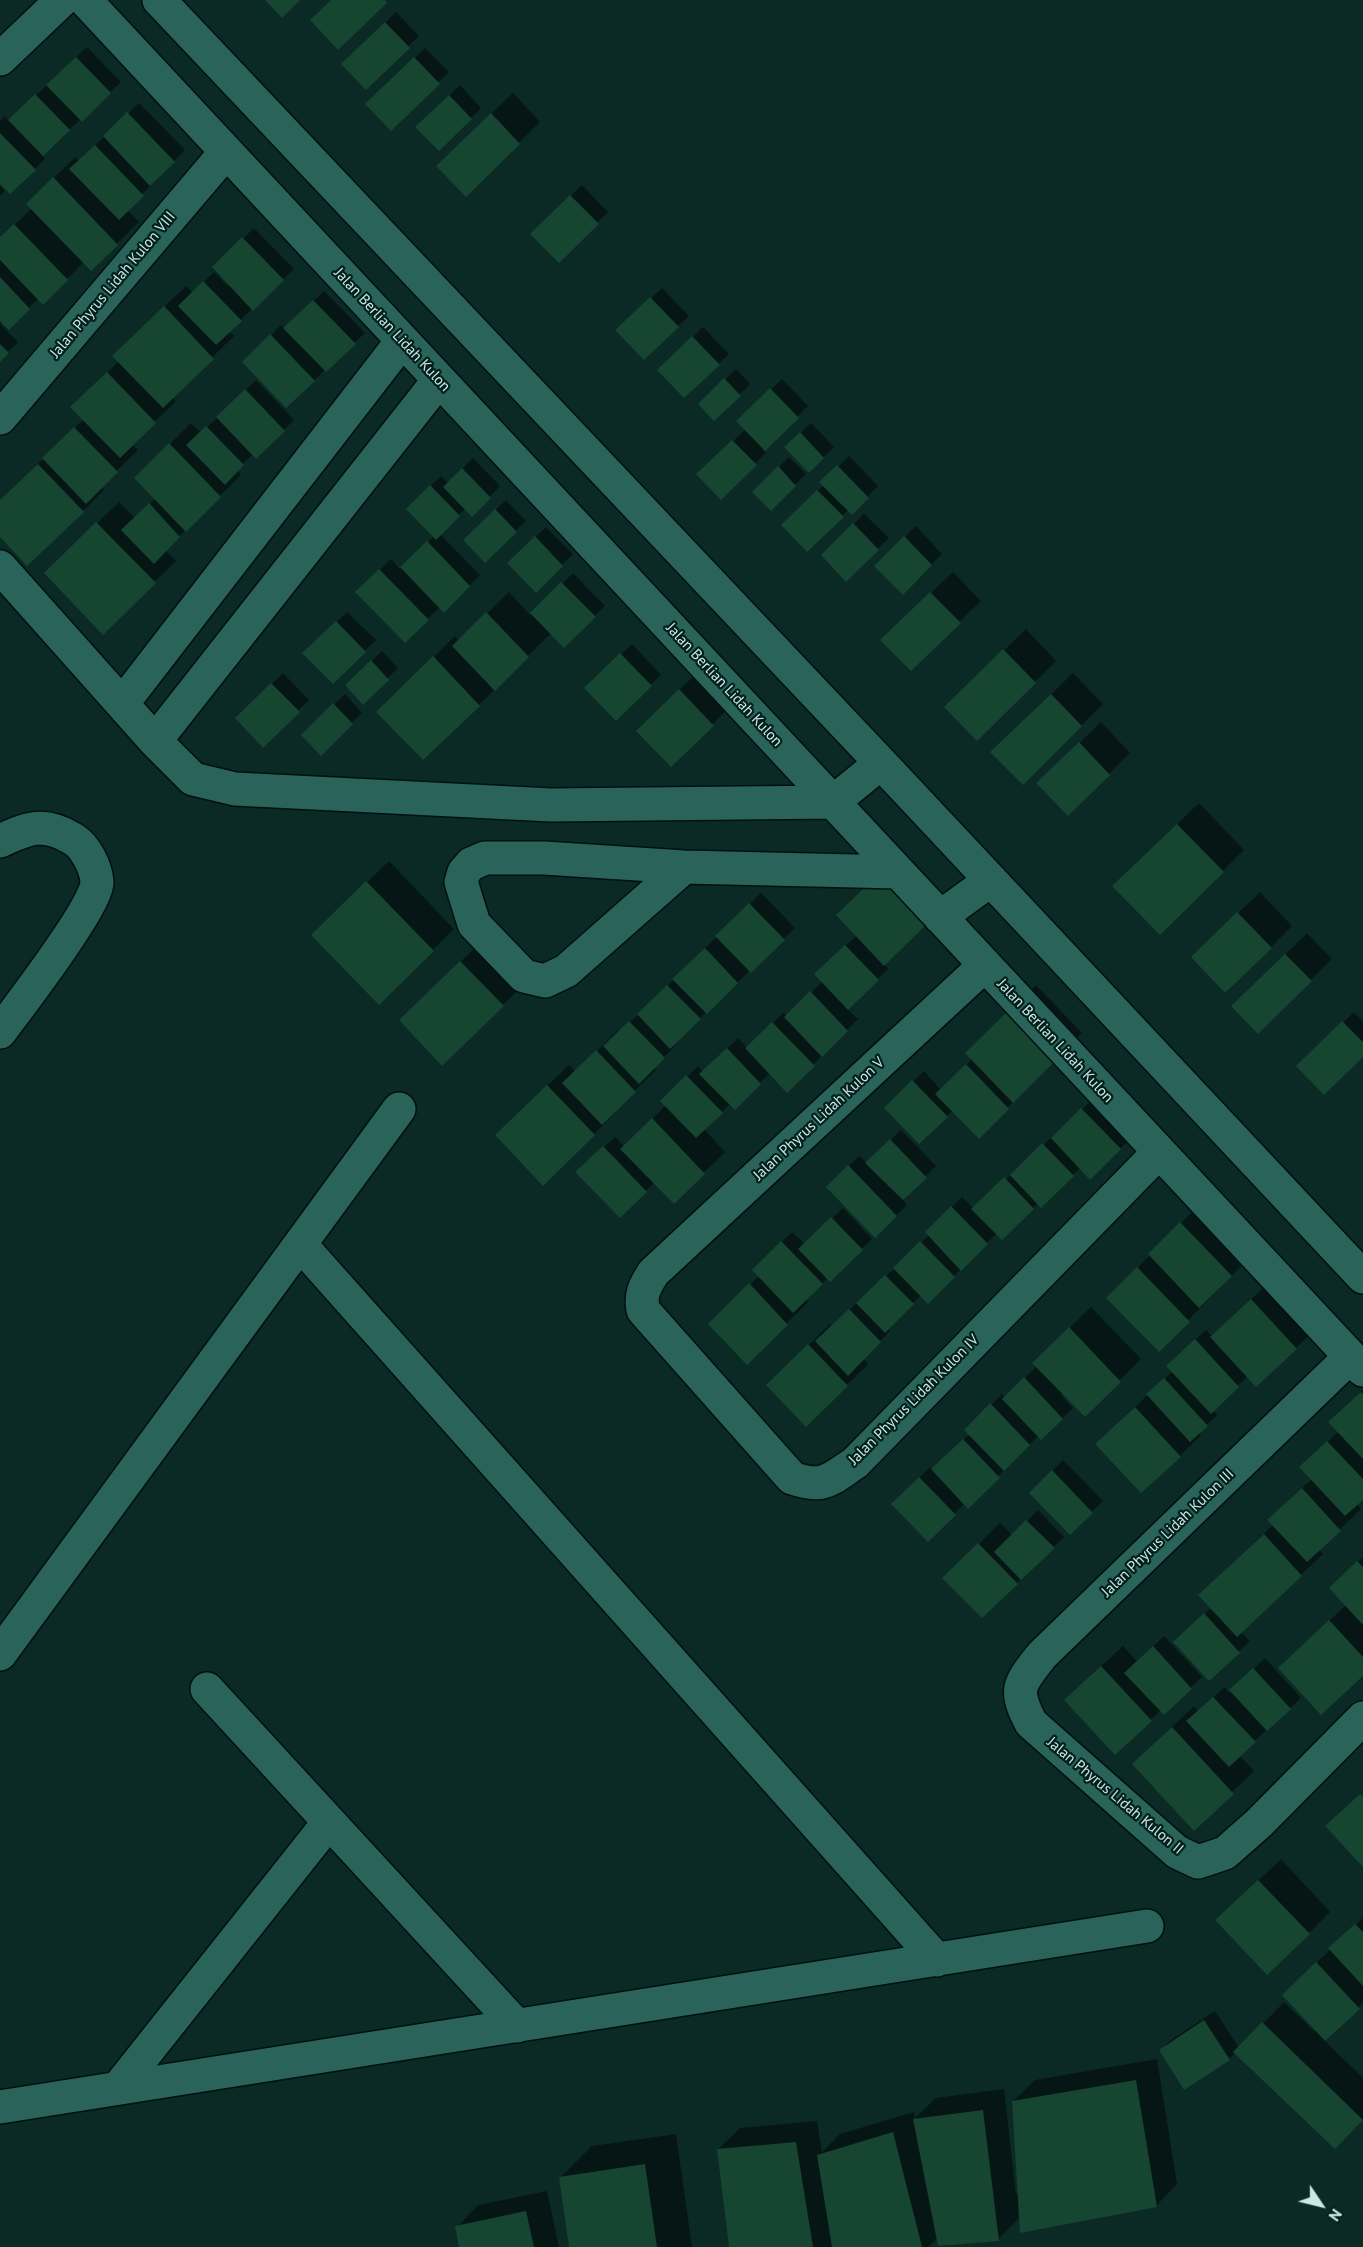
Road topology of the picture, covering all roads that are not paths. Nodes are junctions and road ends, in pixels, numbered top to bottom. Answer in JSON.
{"nodes":[{"id":1,"x":62,"y":0,"type":"edge"},
{"id":2,"x":85,"y":0,"type":"edge"},
{"id":3,"x":159,"y":0,"type":"edge"},
{"id":4,"x":0,"y":59,"type":"edge"},
{"id":5,"x":226,"y":152,"type":"junction"},
{"id":6,"x":402,"y":341,"type":"junction"},
{"id":7,"x":439,"y":380,"type":"junction"},
{"id":8,"x":0,"y":418,"type":"edge"},
{"id":9,"x":0,"y":567,"type":"edge"},
{"id":10,"x":122,"y":704,"type":"junction"},
{"id":11,"x":155,"y":741,"type":"junction"},
{"id":12,"x":881,"y":763,"type":"junction"},
{"id":13,"x":833,"y":802,"type":"junction"},
{"id":14,"x":0,"y":842,"type":"edge"},
{"id":15,"x":684,"y":867,"type":"junction"},
{"id":16,"x":898,"y":872,"type":"junction"},
{"id":17,"x":990,"y":880,"type":"junction"},
{"id":18,"x":940,"y":917,"type":"junction"},
{"id":19,"x":985,"y":965,"type":"junction"},
{"id":20,"x":0,"y":1032,"type":"edge"},
{"id":21,"x":399,"y":1109,"type":"dead end"},
{"id":22,"x":1159,"y":1152,"type":"junction"},
{"id":23,"x":300,"y":1244,"type":"junction"},
{"id":24,"x":652,"y":1273,"type":"joint"},
{"id":25,"x":1363,"y":1277,"type":"edge"},
{"id":26,"x":1357,"y":1364,"type":"edge"},
{"id":27,"x":0,"y":1654,"type":"edge"},
{"id":28,"x":207,"y":1689,"type":"dead end"},
{"id":29,"x":1363,"y":1718,"type":"edge"},
{"id":30,"x":1031,"y":1723,"type":"joint"},
{"id":31,"x":329,"y":1822,"type":"junction"},
{"id":32,"x":1147,"y":1926,"type":"dead end"},
{"id":33,"x":937,"y":1960,"type":"junction"},
{"id":34,"x":517,"y":2026,"type":"junction"},
{"id":35,"x":118,"y":2088,"type":"junction"},
{"id":36,"x":0,"y":2107,"type":"edge"}],
"edges":[{"from":1,"to":4,"type":"street"},
{"from":2,"to":5,"type":"street","name":"Jalan Berlian Lidah Kulon"},
{"from":3,"to":12,"type":"street"},
{"from":5,"to":6,"type":"street","name":"Jalan Berlian Lidah Kulon"},
{"from":5,"to":8,"type":"street","name":"Jalan Phyrus Lidah Kulon VIII"},
{"from":6,"to":7,"type":"street","name":"Jalan Berlian Lidah Kulon"},
{"from":6,"to":10,"type":"street"},
{"from":7,"to":11,"type":"street"},
{"from":7,"to":13,"type":"street","name":"Jalan Berlian Lidah Kulon"},
{"from":9,"to":10,"type":"street"},
{"from":10,"to":11,"type":"street"},
{"from":11,"to":13,"type":"street"},
{"from":12,"to":13,"type":"street"},
{"from":12,"to":17,"type":"street"},
{"from":13,"to":16,"type":"street","name":"Jalan Berlian Lidah Kulon"},
{"from":14,"to":20,"type":"street"},
{"from":15,"to":15,"type":"street"},
{"from":15,"to":16,"type":"street"},
{"from":16,"to":18,"type":"street","name":"Jalan Berlian Lidah Kulon"},
{"from":17,"to":18,"type":"street"},
{"from":17,"to":25,"type":"street"},
{"from":18,"to":19,"type":"street","name":"Jalan Berlian Lidah Kulon"},
{"from":19,"to":22,"type":"street","name":"Jalan Berlian Lidah Kulon"},
{"from":19,"to":24,"type":"street","name":"Jalan Phyrus Lidah Kulon V"},
{"from":21,"to":23,"type":"street"},
{"from":22,"to":24,"type":"street","name":"Jalan Phyrus Lidah Kulon IV"},
{"from":22,"to":26,"type":"street","name":"Jalan Berlian Lidah Kulon"},
{"from":23,"to":27,"type":"street"},
{"from":23,"to":33,"type":"street"},
{"from":26,"to":30,"type":"street","name":"Jalan Phyrus Lidah Kulon III"},
{"from":28,"to":31,"type":"street"},
{"from":29,"to":30,"type":"street","name":"Jalan Phyrus Lidah Kulon II"},
{"from":31,"to":34,"type":"street"},
{"from":31,"to":35,"type":"street"},
{"from":32,"to":33,"type":"street"},
{"from":33,"to":34,"type":"street"},
{"from":34,"to":35,"type":"street"},
{"from":35,"to":36,"type":"street"}]}
